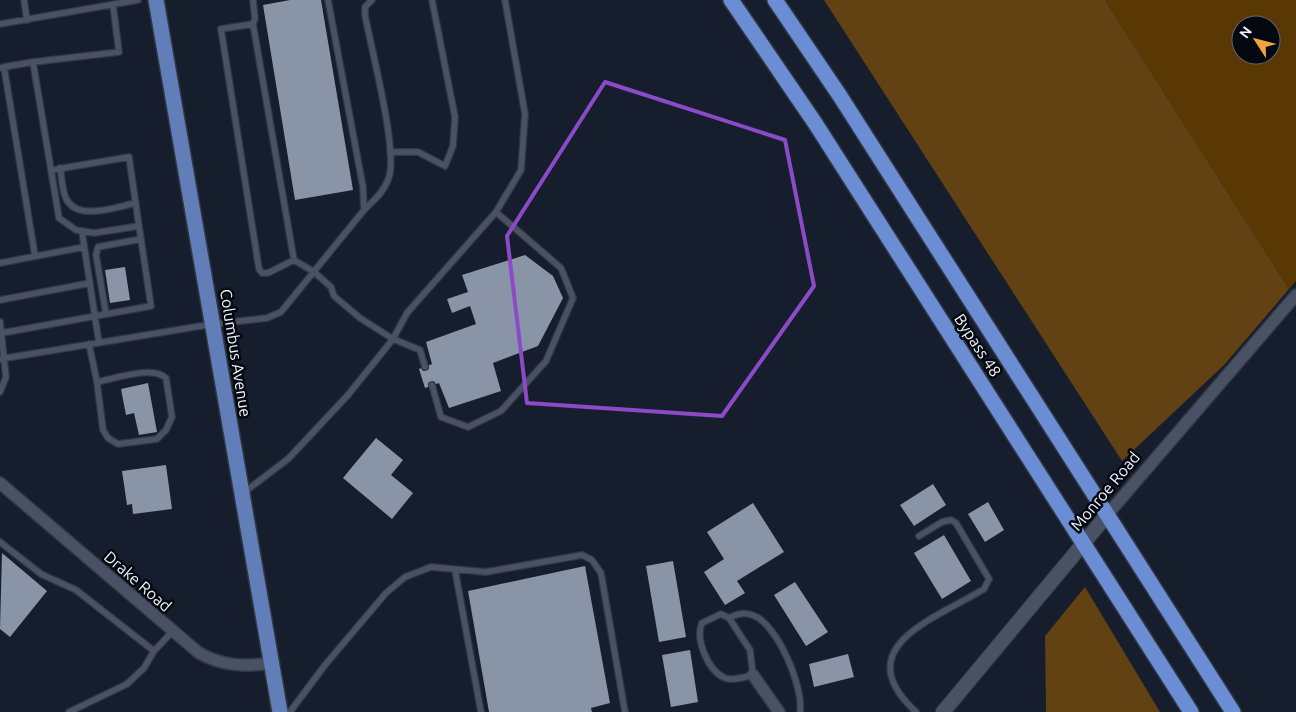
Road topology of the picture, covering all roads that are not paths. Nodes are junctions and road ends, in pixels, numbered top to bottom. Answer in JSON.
{"nodes":[{"id":1,"x":24,"y":0,"type":"edge"},
{"id":2,"x":138,"y":0,"type":"edge"},
{"id":3,"x":156,"y":0,"type":"edge"},
{"id":4,"x":253,"y":0,"type":"edge"},
{"id":5,"x":328,"y":0,"type":"edge"},
{"id":6,"x":372,"y":0,"type":"edge"},
{"id":7,"x":432,"y":0,"type":"edge"},
{"id":8,"x":505,"y":0,"type":"edge"},
{"id":9,"x":731,"y":0,"type":"edge"},
{"id":10,"x":775,"y":0,"type":"edge"},
{"id":11,"x":113,"y":5,"type":"junction"},
{"id":12,"x":27,"y":20,"type":"junction"},
{"id":13,"x":0,"y":24,"type":"edge"},
{"id":14,"x":253,"y":24,"type":"junction"},
{"id":15,"x":33,"y":62,"type":"junction"},
{"id":16,"x":2,"y":68,"type":"edge"},
{"id":17,"x":390,"y":152,"type":"junction"},
{"id":18,"x":60,"y":168,"type":"junction"},
{"id":19,"x":52,"y":170,"type":"junction"},
{"id":20,"x":136,"y":203,"type":"junction"},
{"id":21,"x":364,"y":210,"type":"junction"},
{"id":22,"x":496,"y":212,"type":"junction"},
{"id":23,"x":139,"y":226,"type":"junction"},
{"id":24,"x":82,"y":232,"type":"junction"},
{"id":25,"x":141,"y":239,"type":"junction"},
{"id":26,"x":84,"y":247,"type":"junction"},
{"id":27,"x":35,"y":256,"type":"junction"},
{"id":28,"x":294,"y":260,"type":"junction"},
{"id":29,"x":0,"y":263,"type":"edge"},
{"id":30,"x":314,"y":272,"type":"junction"},
{"id":31,"x":90,"y":283,"type":"junction"},
{"id":32,"x":1296,"y":295,"type":"edge"},
{"id":33,"x":0,"y":300,"type":"edge"},
{"id":34,"x":106,"y":314,"type":"junction"},
{"id":35,"x":95,"y":317,"type":"junction"},
{"id":36,"x":0,"y":322,"type":"edge"},
{"id":37,"x":213,"y":324,"type":"junction"},
{"id":38,"x":2,"y":333,"type":"junction"},
{"id":39,"x":393,"y":339,"type":"junction"},
{"id":40,"x":99,"y":343,"type":"junction"},
{"id":41,"x":89,"y":344,"type":"junction"},
{"id":42,"x":3,"y":358,"type":"edge"},
{"id":43,"x":425,"y":367,"type":"dead end"},
{"id":44,"x":97,"y":382,"type":"junction"},
{"id":45,"x":432,"y":385,"type":"dead end"},
{"id":46,"x":0,"y":392,"type":"edge"},
{"id":47,"x":0,"y":483,"type":"edge"},
{"id":48,"x":241,"y":494,"type":"junction"},
{"id":49,"x":1107,"y":515,"type":"junction"},
{"id":50,"x":919,"y":536,"type":"dead end"},
{"id":51,"x":0,"y":542,"type":"edge"},
{"id":52,"x":1084,"y":543,"type":"junction"},
{"id":53,"x":455,"y":570,"type":"junction"},
{"id":54,"x":729,"y":618,"type":"junction"},
{"id":55,"x":172,"y":632,"type":"junction"},
{"id":56,"x":154,"y":651,"type":"junction"},
{"id":57,"x":271,"y":663,"type":"junction"},
{"id":58,"x":753,"y":675,"type":"junction"},
{"id":59,"x":69,"y":712,"type":"edge"},
{"id":60,"x":280,"y":712,"type":"edge"},
{"id":61,"x":290,"y":712,"type":"edge"},
{"id":62,"x":481,"y":712,"type":"edge"},
{"id":63,"x":625,"y":712,"type":"edge"},
{"id":64,"x":779,"y":712,"type":"edge"},
{"id":65,"x":800,"y":712,"type":"edge"},
{"id":66,"x":916,"y":712,"type":"edge"},
{"id":67,"x":943,"y":712,"type":"edge"},
{"id":68,"x":1191,"y":712,"type":"edge"},
{"id":69,"x":1233,"y":712,"type":"edge"}],
"edges":[{"from":1,"to":12,"type":"lane"},
{"from":2,"to":11,"type":"lane"},
{"from":3,"to":37,"type":"main road","name":"Columbus Avenue"},
{"from":4,"to":14,"type":"lane"},
{"from":5,"to":21,"type":"lane"},
{"from":6,"to":17,"type":"lane"},
{"from":7,"to":17,"type":"lane"},
{"from":8,"to":22,"type":"lane"},
{"from":9,"to":52,"type":"highway","name":"Bypass 48"},
{"from":10,"to":49,"type":"highway","name":"Bypass 48"},
{"from":11,"to":12,"type":"lane"},
{"from":11,"to":15,"type":"lane"},
{"from":12,"to":13,"type":"lane"},
{"from":14,"to":28,"type":"lane"},
{"from":14,"to":28,"type":"lane"},
{"from":15,"to":16,"type":"lane"},
{"from":15,"to":19,"type":"lane"},
{"from":16,"to":27,"type":"lane"},
{"from":17,"to":21,"type":"lane"},
{"from":18,"to":19,"type":"lane"},
{"from":18,"to":20,"type":"lane"},
{"from":18,"to":20,"type":"lane"},
{"from":19,"to":24,"type":"lane"},
{"from":20,"to":23,"type":"lane"},
{"from":21,"to":30,"type":"lane"},
{"from":22,"to":39,"type":"lane"},
{"from":22,"to":45,"type":"lane"},
{"from":23,"to":24,"type":"lane"},
{"from":23,"to":25,"type":"lane"},
{"from":24,"to":26,"type":"lane"},
{"from":25,"to":34,"type":"lane"},
{"from":25,"to":34,"type":"lane"},
{"from":26,"to":27,"type":"lane"},
{"from":26,"to":31,"type":"lane"},
{"from":27,"to":29,"type":"lane"},
{"from":28,"to":30,"type":"lane"},
{"from":30,"to":37,"type":"lane"},
{"from":30,"to":39,"type":"lane"},
{"from":31,"to":33,"type":"lane"},
{"from":31,"to":35,"type":"lane"},
{"from":32,"to":49,"type":"street","name":"Monroe Road"},
{"from":34,"to":35,"type":"lane"},
{"from":35,"to":38,"type":"lane"},
{"from":35,"to":40,"type":"lane"},
{"from":36,"to":38,"type":"lane"},
{"from":37,"to":40,"type":"lane"},
{"from":37,"to":48,"type":"main road","name":"Columbus Avenue"},
{"from":38,"to":42,"type":"lane"},
{"from":39,"to":43,"type":"lane"},
{"from":39,"to":48,"type":"lane"},
{"from":40,"to":41,"type":"lane"},
{"from":41,"to":42,"type":"lane"},
{"from":41,"to":44,"type":"lane"},
{"from":42,"to":46,"type":"lane"},
{"from":44,"to":44,"type":"lane"},
{"from":47,"to":55,"type":"street","name":"Drake Road"},
{"from":48,"to":57,"type":"main road","name":"Columbus Avenue"},
{"from":49,"to":52,"type":"street","name":"Monroe Road"},
{"from":49,"to":69,"type":"highway","name":"Bypass 48"},
{"from":50,"to":66,"type":"lane"},
{"from":51,"to":56,"type":"lane"},
{"from":52,"to":67,"type":"street","name":"Monroe Road"},
{"from":52,"to":68,"type":"highway","name":"Bypass 48"},
{"from":53,"to":61,"type":"lane"},
{"from":53,"to":62,"type":"lane"},
{"from":53,"to":63,"type":"lane"},
{"from":54,"to":58,"type":"lane"},
{"from":54,"to":58,"type":"lane"},
{"from":54,"to":65,"type":"lane"},
{"from":55,"to":56,"type":"lane"},
{"from":55,"to":57,"type":"street","name":"Drake Road"},
{"from":56,"to":59,"type":"lane"},
{"from":57,"to":60,"type":"main road","name":"Columbus Avenue"},
{"from":58,"to":64,"type":"street"}]}
